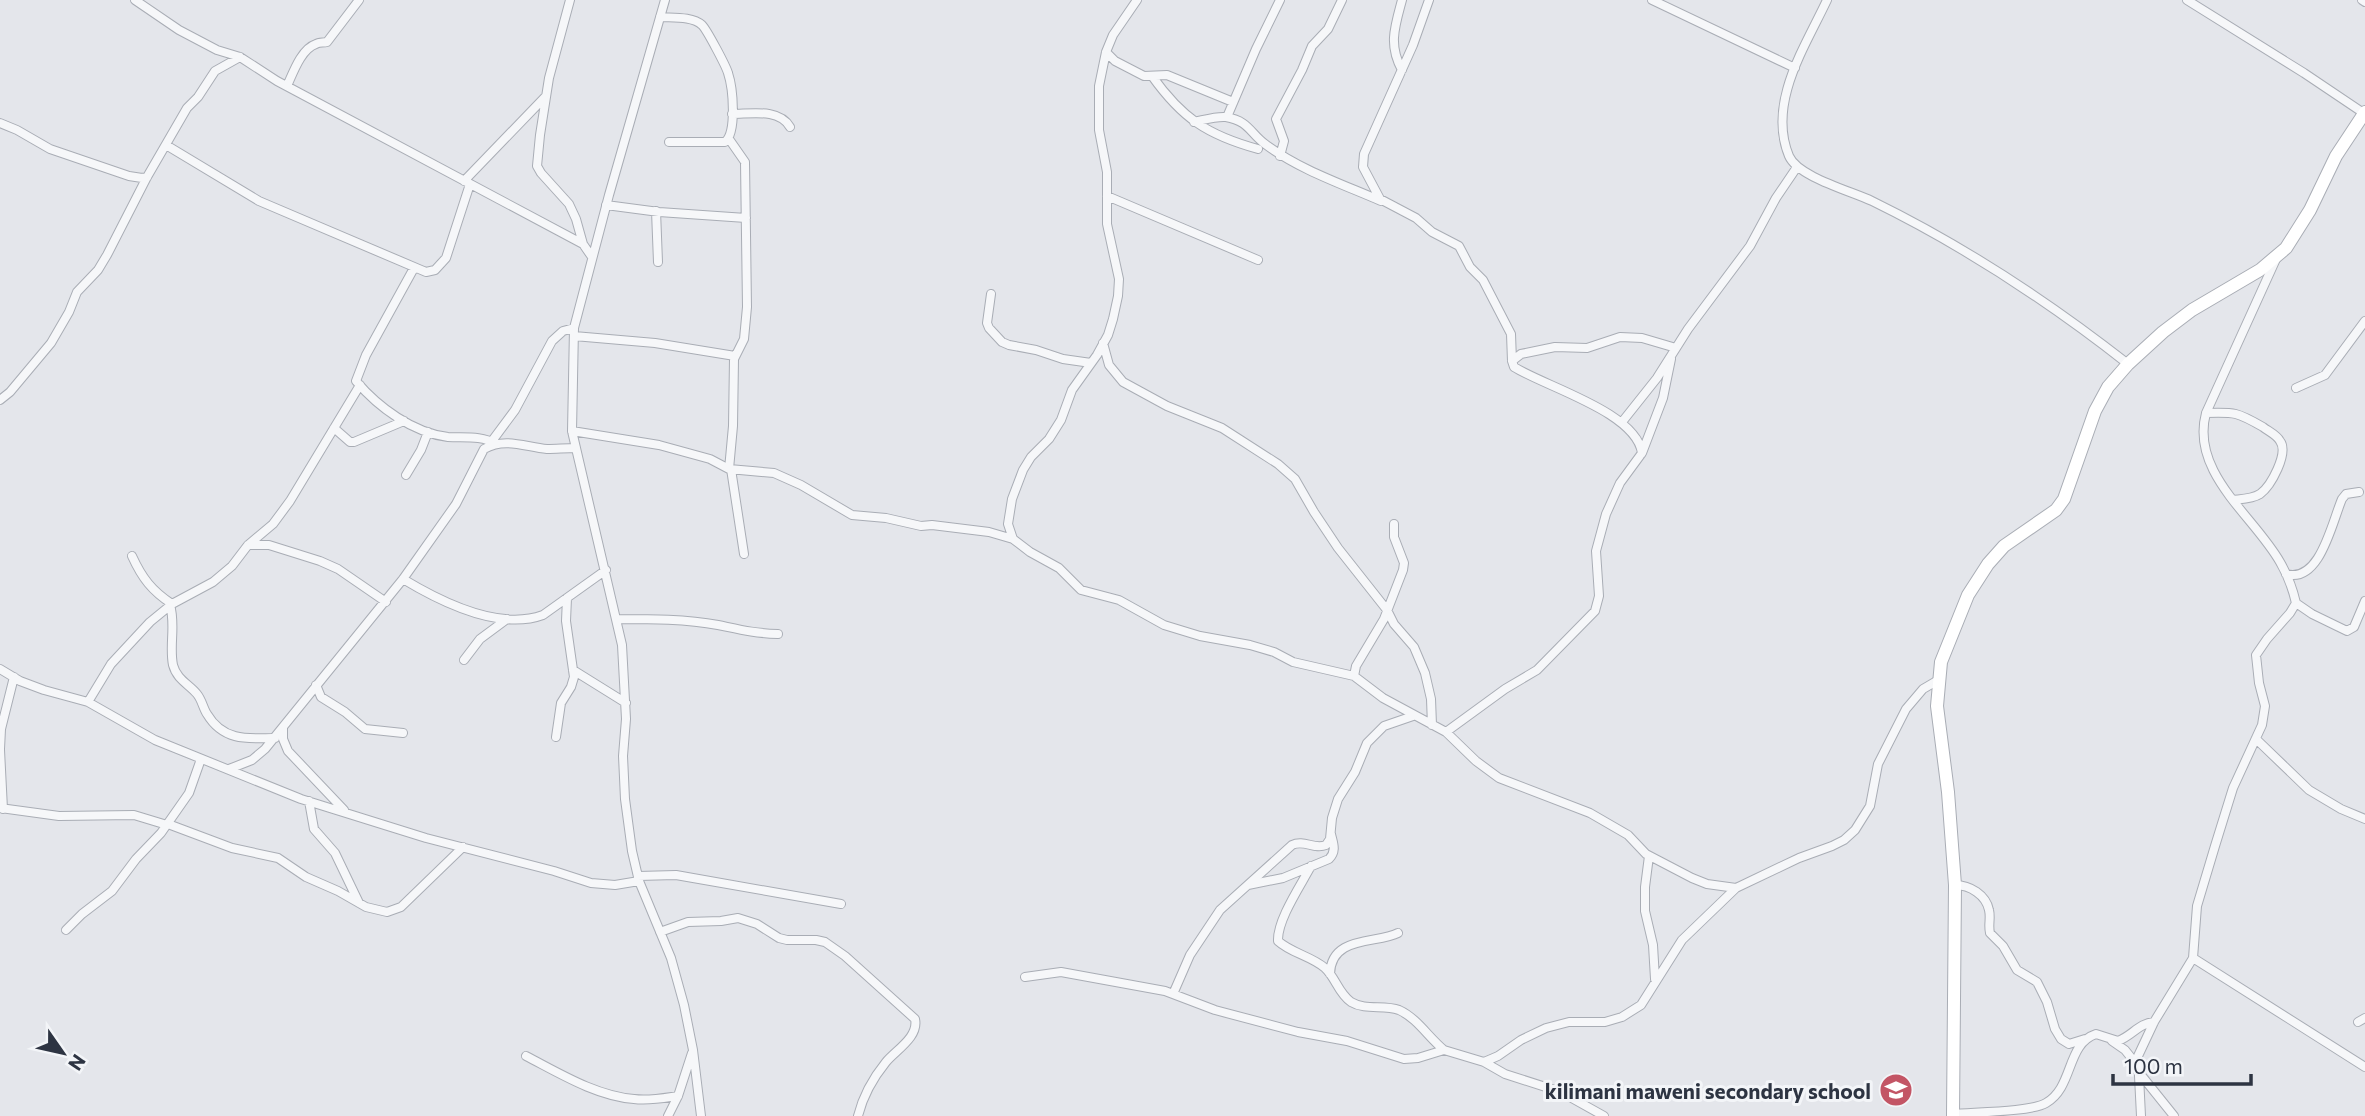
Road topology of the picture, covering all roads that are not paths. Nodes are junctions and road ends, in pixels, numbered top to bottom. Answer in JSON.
{"nodes":[{"id":1,"x":135,"y":0,"type":"edge"},
{"id":2,"x":359,"y":0,"type":"edge"},
{"id":3,"x":570,"y":0,"type":"edge"},
{"id":4,"x":665,"y":0,"type":"edge"},
{"id":5,"x":1137,"y":0,"type":"edge"},
{"id":6,"x":1280,"y":0,"type":"edge"},
{"id":7,"x":1342,"y":0,"type":"edge"},
{"id":8,"x":1402,"y":0,"type":"edge"},
{"id":9,"x":1429,"y":0,"type":"edge"},
{"id":10,"x":1652,"y":0,"type":"edge"},
{"id":11,"x":1827,"y":0,"type":"edge"},
{"id":12,"x":2187,"y":0,"type":"edge"},
{"id":13,"x":660,"y":17,"type":"junction"},
{"id":14,"x":1106,"y":52,"type":"junction"},
{"id":15,"x":240,"y":57,"type":"junction"},
{"id":16,"x":1795,"y":68,"type":"junction"},
{"id":17,"x":1402,"y":70,"type":"junction"},
{"id":18,"x":1152,"y":76,"type":"junction"},
{"id":19,"x":286,"y":86,"type":"junction"},
{"id":20,"x":546,"y":96,"type":"junction"},
{"id":21,"x":1233,"y":103,"type":"junction"},
{"id":22,"x":2365,"y":113,"type":"edge"},
{"id":23,"x":732,"y":114,"type":"junction"},
{"id":24,"x":1227,"y":117,"type":"junction"},
{"id":25,"x":1194,"y":122,"type":"junction"},
{"id":26,"x":0,"y":123,"type":"edge"},
{"id":27,"x":790,"y":127,"type":"dead end"},
{"id":28,"x":729,"y":139,"type":"junction"},
{"id":29,"x":669,"y":142,"type":"dead end"},
{"id":30,"x":166,"y":145,"type":"junction"},
{"id":31,"x":1258,"y":149,"type":"dead end"},
{"id":32,"x":1280,"y":156,"type":"junction"},
{"id":33,"x":1797,"y":167,"type":"junction"},
{"id":34,"x":147,"y":177,"type":"junction"},
{"id":35,"x":467,"y":183,"type":"junction"},
{"id":36,"x":1107,"y":196,"type":"junction"},
{"id":37,"x":1384,"y":202,"type":"junction"},
{"id":38,"x":606,"y":205,"type":"junction"},
{"id":39,"x":656,"y":211,"type":"junction"},
{"id":40,"x":746,"y":218,"type":"junction"},
{"id":41,"x":583,"y":244,"type":"junction"},
{"id":42,"x":592,"y":257,"type":"junction"},
{"id":43,"x":2276,"y":258,"type":"junction"},
{"id":44,"x":1258,"y":260,"type":"dead end"},
{"id":45,"x":658,"y":262,"type":"dead end"},
{"id":46,"x":414,"y":268,"type":"junction"},
{"id":47,"x":991,"y":294,"type":"dead end"},
{"id":48,"x":2365,"y":321,"type":"edge"},
{"id":49,"x":574,"y":332,"type":"junction"},
{"id":50,"x":1102,"y":343,"type":"junction"},
{"id":51,"x":1674,"y":351,"type":"junction"},
{"id":52,"x":735,"y":356,"type":"junction"},
{"id":53,"x":1511,"y":361,"type":"junction"},
{"id":54,"x":1091,"y":363,"type":"junction"},
{"id":55,"x":2128,"y":364,"type":"junction"},
{"id":56,"x":360,"y":385,"type":"junction"},
{"id":57,"x":2296,"y":388,"type":"dead end"},
{"id":58,"x":0,"y":400,"type":"edge"},
{"id":59,"x":2206,"y":413,"type":"junction"},
{"id":60,"x":404,"y":421,"type":"junction"},
{"id":61,"x":1622,"y":422,"type":"junction"},
{"id":62,"x":334,"y":428,"type":"junction"},
{"id":63,"x":572,"y":431,"type":"junction"},
{"id":64,"x":428,"y":432,"type":"junction"},
{"id":65,"x":494,"y":443,"type":"junction"},
{"id":66,"x":576,"y":448,"type":"junction"},
{"id":67,"x":1642,"y":453,"type":"junction"},
{"id":68,"x":730,"y":469,"type":"junction"},
{"id":69,"x":406,"y":475,"type":"dead end"},
{"id":70,"x":2359,"y":492,"type":"dead end"},
{"id":71,"x":2233,"y":500,"type":"junction"},
{"id":72,"x":1394,"y":524,"type":"dead end"},
{"id":73,"x":1013,"y":539,"type":"junction"},
{"id":74,"x":248,"y":545,"type":"junction"},
{"id":75,"x":744,"y":554,"type":"dead end"},
{"id":76,"x":132,"y":556,"type":"dead end"},
{"id":77,"x":606,"y":570,"type":"junction"},
{"id":78,"x":2286,"y":574,"type":"junction"},
{"id":79,"x":403,"y":579,"type":"junction"},
{"id":80,"x":567,"y":598,"type":"junction"},
{"id":81,"x":2365,"y":601,"type":"edge"},
{"id":82,"x":386,"y":602,"type":"junction"},
{"id":83,"x":2296,"y":603,"type":"junction"},
{"id":84,"x":171,"y":604,"type":"junction"},
{"id":85,"x":1387,"y":610,"type":"junction"},
{"id":86,"x":507,"y":619,"type":"junction"},
{"id":87,"x":618,"y":620,"type":"junction"},
{"id":88,"x":778,"y":634,"type":"dead end"},
{"id":89,"x":464,"y":660,"type":"dead end"},
{"id":90,"x":0,"y":669,"type":"edge"},
{"id":91,"x":573,"y":670,"type":"junction"},
{"id":92,"x":1354,"y":676,"type":"junction"},
{"id":93,"x":14,"y":677,"type":"junction"},
{"id":94,"x":1940,"y":679,"type":"junction"},
{"id":95,"x":316,"y":685,"type":"junction"},
{"id":96,"x":88,"y":702,"type":"junction"},
{"id":97,"x":626,"y":703,"type":"junction"},
{"id":98,"x":1413,"y":716,"type":"junction"},
{"id":99,"x":1432,"y":725,"type":"junction"},
{"id":100,"x":283,"y":727,"type":"junction"},
{"id":101,"x":1446,"y":732,"type":"junction"},
{"id":102,"x":403,"y":733,"type":"dead end"},
{"id":103,"x":555,"y":737,"type":"dead end"},
{"id":104,"x":275,"y":738,"type":"junction"},
{"id":105,"x":2256,"y":739,"type":"junction"},
{"id":106,"x":0,"y":749,"type":"edge"},
{"id":107,"x":201,"y":759,"type":"junction"},
{"id":108,"x":0,"y":762,"type":"edge"},
{"id":109,"x":229,"y":769,"type":"junction"},
{"id":110,"x":309,"y":801,"type":"junction"},
{"id":111,"x":2,"y":808,"type":"edge"},
{"id":112,"x":346,"y":813,"type":"junction"},
{"id":113,"x":2360,"y":813,"type":"edge"},
{"id":114,"x":2365,"y":819,"type":"edge"},
{"id":115,"x":168,"y":825,"type":"junction"},
{"id":116,"x":1330,"y":831,"type":"junction"},
{"id":117,"x":463,"y":847,"type":"junction"},
{"id":118,"x":1649,"y":856,"type":"junction"},
{"id":119,"x":1311,"y":866,"type":"junction"},
{"id":120,"x":638,"y":878,"type":"junction"},
{"id":121,"x":1955,"y":885,"type":"junction"},
{"id":122,"x":1245,"y":886,"type":"junction"},
{"id":123,"x":1736,"y":888,"type":"junction"},
{"id":124,"x":360,"y":904,"type":"junction"},
{"id":125,"x":841,"y":904,"type":"dead end"},
{"id":126,"x":66,"y":930,"type":"dead end"},
{"id":127,"x":660,"y":932,"type":"junction"},
{"id":128,"x":1398,"y":933,"type":"dead end"},
{"id":129,"x":2193,"y":958,"type":"junction"},
{"id":130,"x":1331,"y":974,"type":"junction"},
{"id":131,"x":1025,"y":977,"type":"dead end"},
{"id":132,"x":1655,"y":982,"type":"junction"},
{"id":133,"x":1173,"y":994,"type":"junction"},
{"id":134,"x":2154,"y":1021,"type":"junction"},
{"id":135,"x":2088,"y":1038,"type":"junction"},
{"id":136,"x":2109,"y":1040,"type":"junction"},
{"id":137,"x":693,"y":1050,"type":"junction"},
{"id":138,"x":1444,"y":1050,"type":"junction"},
{"id":139,"x":526,"y":1056,"type":"dead end"},
{"id":140,"x":1484,"y":1062,"type":"junction"},
{"id":141,"x":2365,"y":1067,"type":"edge"},
{"id":142,"x":2137,"y":1068,"type":"junction"},
{"id":143,"x":678,"y":1096,"type":"junction"},
{"id":144,"x":1953,"y":1115,"type":"edge"},
{"id":145,"x":668,"y":1116,"type":"edge"},
{"id":146,"x":701,"y":1116,"type":"edge"},
{"id":147,"x":858,"y":1116,"type":"edge"},
{"id":148,"x":1604,"y":1116,"type":"edge"},
{"id":149,"x":2141,"y":1116,"type":"edge"},
{"id":150,"x":2174,"y":1116,"type":"edge"}],
"edges":[{"from":1,"to":15,"type":"street"},
{"from":2,"to":19,"type":"street"},
{"from":3,"to":20,"type":"street"},
{"from":4,"to":13,"type":"street"},
{"from":5,"to":14,"type":"street"},
{"from":6,"to":21,"type":"street"},
{"from":7,"to":32,"type":"street"},
{"from":8,"to":17,"type":"street"},
{"from":9,"to":17,"type":"street"},
{"from":10,"to":16,"type":"street"},
{"from":11,"to":16,"type":"street"},
{"from":12,"to":22,"type":"street"},
{"from":13,"to":23,"type":"street"},
{"from":13,"to":38,"type":"street"},
{"from":14,"to":18,"type":"street"},
{"from":14,"to":36,"type":"street"},
{"from":15,"to":19,"type":"street"},
{"from":15,"to":30,"type":"street"},
{"from":16,"to":33,"type":"street"},
{"from":17,"to":37,"type":"street"},
{"from":18,"to":21,"type":"street"},
{"from":18,"to":25,"type":"street"},
{"from":19,"to":35,"type":"street"},
{"from":20,"to":35,"type":"street"},
{"from":20,"to":41,"type":"street"},
{"from":21,"to":24,"type":"street"},
{"from":22,"to":43,"type":"street"},
{"from":23,"to":27,"type":"street"},
{"from":23,"to":28,"type":"street"},
{"from":24,"to":25,"type":"street"},
{"from":24,"to":32,"type":"street"},
{"from":25,"to":31,"type":"street"},
{"from":26,"to":34,"type":"street"},
{"from":28,"to":29,"type":"street"},
{"from":28,"to":40,"type":"street"},
{"from":30,"to":34,"type":"street"},
{"from":30,"to":46,"type":"street"},
{"from":32,"to":37,"type":"street"},
{"from":33,"to":51,"type":"street"},
{"from":33,"to":55,"type":"street"},
{"from":34,"to":58,"type":"street"},
{"from":35,"to":41,"type":"street"},
{"from":35,"to":46,"type":"street"},
{"from":36,"to":44,"type":"street"},
{"from":36,"to":50,"type":"street"},
{"from":37,"to":53,"type":"street"},
{"from":38,"to":39,"type":"street"},
{"from":38,"to":42,"type":"street"},
{"from":39,"to":40,"type":"street"},
{"from":39,"to":45,"type":"street"},
{"from":40,"to":52,"type":"street"},
{"from":41,"to":42,"type":"street"},
{"from":42,"to":49,"type":"street"},
{"from":43,"to":55,"type":"street"},
{"from":43,"to":59,"type":"street"},
{"from":46,"to":56,"type":"street"},
{"from":47,"to":54,"type":"street"},
{"from":48,"to":57,"type":"street"},
{"from":49,"to":52,"type":"street"},
{"from":49,"to":63,"type":"street"},
{"from":49,"to":65,"type":"street"},
{"from":50,"to":54,"type":"street"},
{"from":50,"to":85,"type":"street"},
{"from":51,"to":53,"type":"street"},
{"from":51,"to":61,"type":"street"},
{"from":51,"to":67,"type":"street"},
{"from":52,"to":68,"type":"street"},
{"from":53,"to":61,"type":"street"},
{"from":54,"to":73,"type":"street"},
{"from":55,"to":94,"type":"street"},
{"from":56,"to":60,"type":"street"},
{"from":56,"to":62,"type":"street"},
{"from":59,"to":71,"type":"street"},
{"from":59,"to":71,"type":"street"},
{"from":60,"to":62,"type":"street"},
{"from":60,"to":64,"type":"street"},
{"from":61,"to":67,"type":"street"},
{"from":62,"to":74,"type":"street"},
{"from":63,"to":66,"type":"street"},
{"from":63,"to":68,"type":"street"},
{"from":64,"to":65,"type":"street"},
{"from":64,"to":69,"type":"street"},
{"from":65,"to":66,"type":"street"},
{"from":65,"to":79,"type":"street"},
{"from":66,"to":77,"type":"street"},
{"from":67,"to":101,"type":"street"},
{"from":68,"to":73,"type":"street"},
{"from":68,"to":75,"type":"street"},
{"from":70,"to":78,"type":"street"},
{"from":71,"to":78,"type":"street"},
{"from":72,"to":85,"type":"street"},
{"from":73,"to":92,"type":"street"},
{"from":74,"to":82,"type":"street"},
{"from":74,"to":84,"type":"street"},
{"from":76,"to":84,"type":"street"},
{"from":77,"to":80,"type":"street"},
{"from":77,"to":87,"type":"street"},
{"from":78,"to":83,"type":"street"},
{"from":79,"to":82,"type":"street"},
{"from":79,"to":86,"type":"street"},
{"from":80,"to":86,"type":"street"},
{"from":80,"to":91,"type":"street"},
{"from":81,"to":83,"type":"street"},
{"from":82,"to":95,"type":"street"},
{"from":83,"to":105,"type":"street"},
{"from":84,"to":96,"type":"street"},
{"from":84,"to":104,"type":"street"},
{"from":85,"to":92,"type":"street"},
{"from":85,"to":99,"type":"street"},
{"from":86,"to":89,"type":"street"},
{"from":87,"to":88,"type":"street"},
{"from":87,"to":97,"type":"street"},
{"from":90,"to":93,"type":"street"},
{"from":91,"to":97,"type":"street"},
{"from":91,"to":103,"type":"street"},
{"from":92,"to":98,"type":"street"},
{"from":93,"to":96,"type":"street"},
{"from":93,"to":106,"type":"street"},
{"from":94,"to":121,"type":"street"},
{"from":94,"to":123,"type":"street"},
{"from":95,"to":100,"type":"street"},
{"from":95,"to":102,"type":"street"},
{"from":96,"to":107,"type":"street"},
{"from":97,"to":120,"type":"street"},
{"from":98,"to":99,"type":"street"},
{"from":98,"to":116,"type":"street"},
{"from":99,"to":101,"type":"street"},
{"from":100,"to":104,"type":"street"},
{"from":100,"to":112,"type":"street"},
{"from":101,"to":118,"type":"street"},
{"from":104,"to":109,"type":"street"},
{"from":105,"to":113,"type":"street"},
{"from":105,"to":129,"type":"street"},
{"from":106,"to":108,"type":"street"},
{"from":107,"to":109,"type":"street"},
{"from":107,"to":115,"type":"street"},
{"from":108,"to":111,"type":"street"},
{"from":109,"to":110,"type":"street"},
{"from":110,"to":112,"type":"street"},
{"from":110,"to":124,"type":"street"},
{"from":111,"to":115,"type":"street"},
{"from":112,"to":117,"type":"street"},
{"from":113,"to":114,"type":"street"},
{"from":115,"to":124,"type":"street"},
{"from":115,"to":126,"type":"street"},
{"from":116,"to":119,"type":"street"},
{"from":116,"to":122,"type":"street"},
{"from":117,"to":120,"type":"street"},
{"from":117,"to":124,"type":"street"},
{"from":118,"to":123,"type":"street"},
{"from":118,"to":132,"type":"street"},
{"from":119,"to":122,"type":"street"},
{"from":119,"to":130,"type":"street"},
{"from":120,"to":125,"type":"street"},
{"from":120,"to":127,"type":"street"},
{"from":121,"to":135,"type":"street"},
{"from":121,"to":144,"type":"street"},
{"from":122,"to":133,"type":"street"},
{"from":123,"to":132,"type":"street"},
{"from":127,"to":137,"type":"street"},
{"from":127,"to":147,"type":"street"},
{"from":128,"to":130,"type":"street"},
{"from":129,"to":134,"type":"street"},
{"from":129,"to":141,"type":"street"},
{"from":130,"to":138,"type":"street"},
{"from":131,"to":133,"type":"street"},
{"from":132,"to":140,"type":"street"},
{"from":133,"to":138,"type":"street"},
{"from":134,"to":136,"type":"street"},
{"from":134,"to":142,"type":"street"},
{"from":135,"to":136,"type":"street"},
{"from":135,"to":144,"type":"street"},
{"from":136,"to":142,"type":"street"},
{"from":137,"to":143,"type":"street"},
{"from":137,"to":146,"type":"street"},
{"from":138,"to":140,"type":"street"},
{"from":139,"to":143,"type":"street"},
{"from":140,"to":148,"type":"street"},
{"from":142,"to":149,"type":"street"},
{"from":142,"to":150,"type":"street"},
{"from":143,"to":145,"type":"street"}]}
